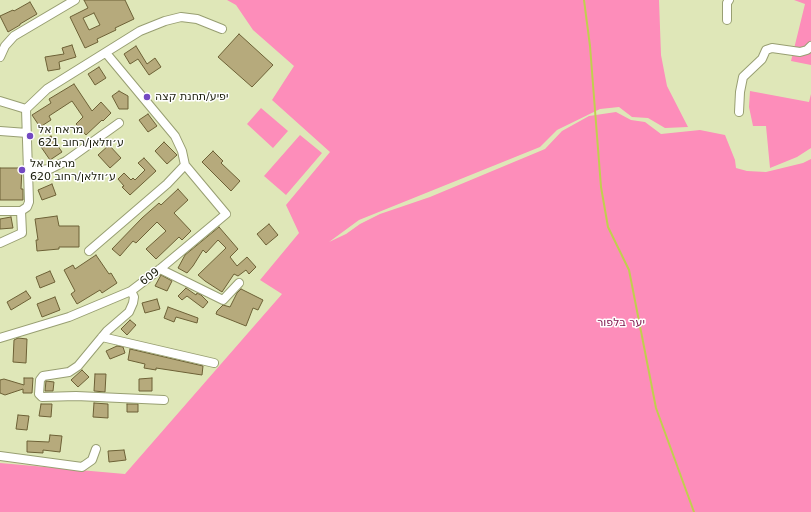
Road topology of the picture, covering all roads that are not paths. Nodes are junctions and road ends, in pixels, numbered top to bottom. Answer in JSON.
{"nodes":[{"id":1,"x":75,"y":0,"type":"edge"},
{"id":2,"x":729,"y":0,"type":"edge"},
{"id":3,"x":727,"y":20,"type":"dead end"},
{"id":4,"x":222,"y":29,"type":"dead end"},
{"id":5,"x":811,"y":46,"type":"edge"},
{"id":6,"x":106,"y":53,"type":"junction"},
{"id":7,"x":0,"y":57,"type":"edge"},
{"id":8,"x":0,"y":101,"type":"edge"},
{"id":9,"x":26,"y":109,"type":"junction"},
{"id":10,"x":739,"y":112,"type":"dead end"},
{"id":11,"x":119,"y":123,"type":"dead end"},
{"id":12,"x":0,"y":131,"type":"edge"},
{"id":13,"x":27,"y":133,"type":"junction"},
{"id":14,"x":185,"y":165,"type":"junction"},
{"id":15,"x":28,"y":171,"type":"junction"},
{"id":16,"x":0,"y":211,"type":"edge"},
{"id":17,"x":21,"y":211,"type":"junction"},
{"id":18,"x":0,"y":244,"type":"edge"},
{"id":19,"x":89,"y":251,"type":"dead end"},
{"id":20,"x":160,"y":269,"type":"junction"},
{"id":21,"x":239,"y":283,"type":"dead end"},
{"id":22,"x":131,"y":291,"type":"junction"},
{"id":23,"x":102,"y":337,"type":"junction"},
{"id":24,"x":0,"y":338,"type":"edge"},
{"id":25,"x":214,"y":363,"type":"dead end"},
{"id":26,"x":164,"y":400,"type":"dead end"},
{"id":27,"x":96,"y":449,"type":"dead end"},
{"id":28,"x":0,"y":456,"type":"edge"}],
"edges":[{"from":1,"to":7,"type":"street"},
{"from":2,"to":3,"type":"street"},
{"from":4,"to":6,"type":"street"},
{"from":5,"to":10,"type":"street"},
{"from":6,"to":9,"type":"street"},
{"from":6,"to":14,"type":"street"},
{"from":8,"to":9,"type":"street"},
{"from":9,"to":13,"type":"street"},
{"from":11,"to":15,"type":"street"},
{"from":12,"to":13,"type":"street"},
{"from":13,"to":15,"type":"street"},
{"from":14,"to":19,"type":"street"},
{"from":14,"to":20,"type":"street","name":"609"},
{"from":15,"to":17,"type":"street"},
{"from":16,"to":17,"type":"street"},
{"from":17,"to":18,"type":"street"},
{"from":20,"to":21,"type":"street"},
{"from":20,"to":22,"type":"street","name":"609"},
{"from":22,"to":23,"type":"street"},
{"from":22,"to":24,"type":"street","name":"609"},
{"from":23,"to":25,"type":"street"},
{"from":23,"to":26,"type":"street"},
{"from":27,"to":28,"type":"street"}]}
